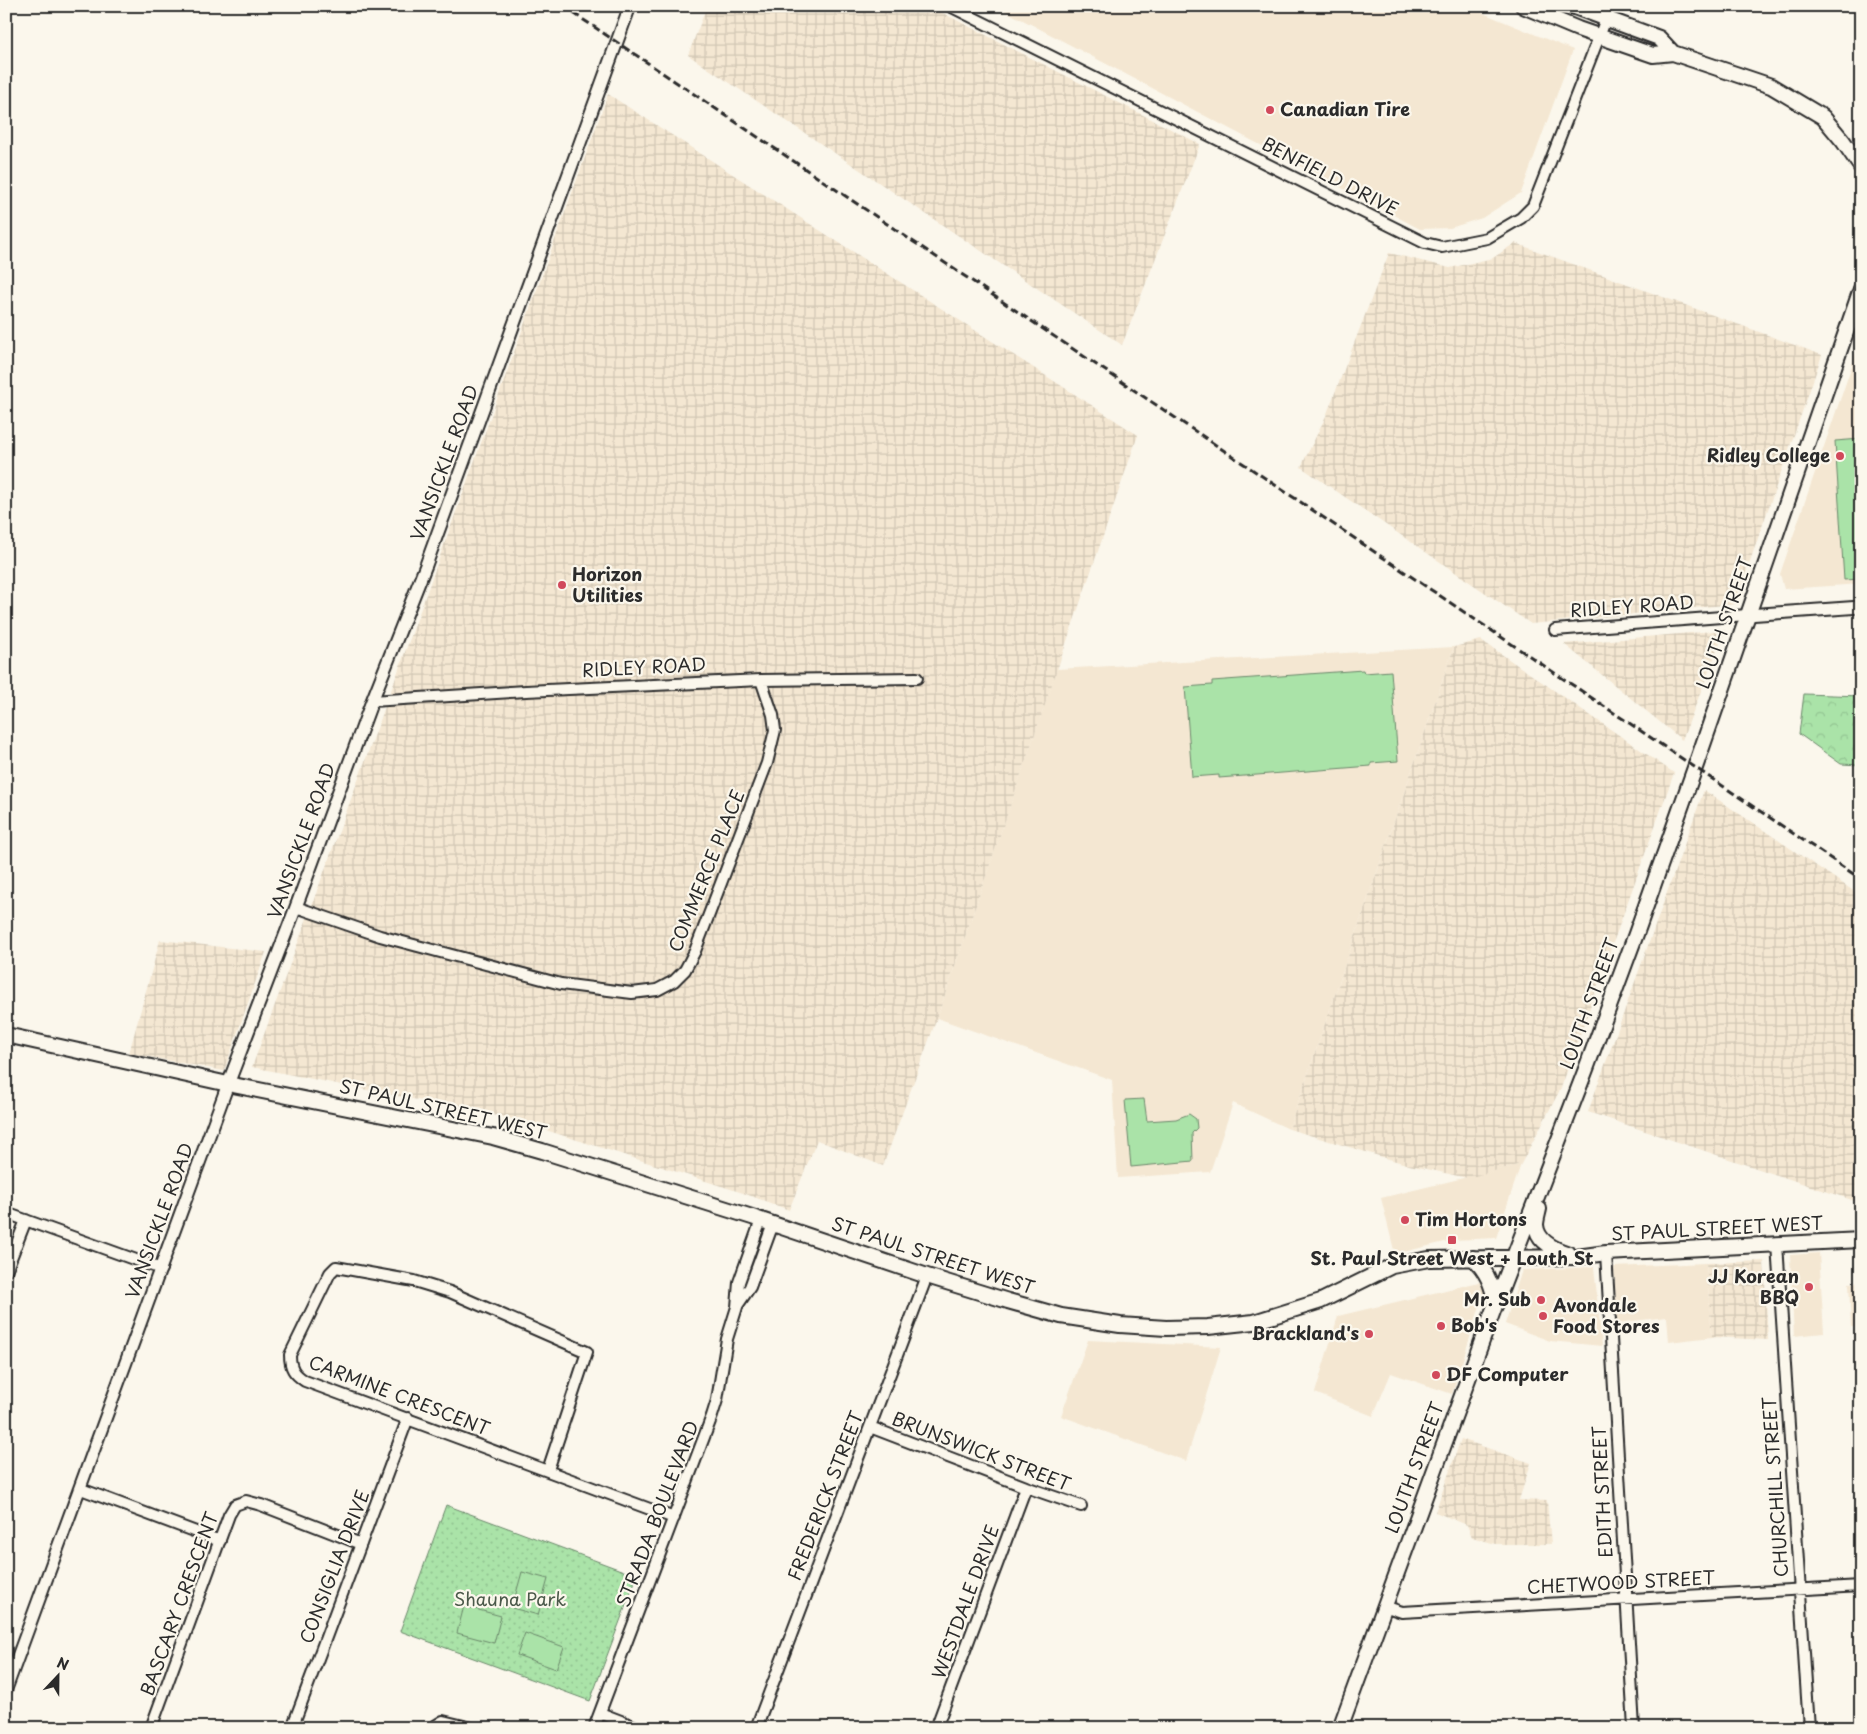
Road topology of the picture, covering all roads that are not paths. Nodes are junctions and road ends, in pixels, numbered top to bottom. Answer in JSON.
{"nodes":[{"id":1,"x":630,"y":6,"type":"edge"},
{"id":2,"x":950,"y":6,"type":"edge"},
{"id":3,"x":1523,"y":6,"type":"edge"},
{"id":4,"x":1572,"y":6,"type":"edge"},
{"id":5,"x":1608,"y":13,"type":"edge"},
{"id":6,"x":1599,"y":37,"type":"junction"},
{"id":7,"x":1673,"y":54,"type":"junction"},
{"id":8,"x":1861,"y":167,"type":"edge"},
{"id":9,"x":1861,"y":289,"type":"edge"},
{"id":10,"x":1861,"y":607,"type":"edge"},
{"id":11,"x":1747,"y":615,"type":"junction"},
{"id":12,"x":1555,"y":630,"type":"dead end"},
{"id":13,"x":917,"y":678,"type":"dead end"},
{"id":14,"x":761,"y":680,"type":"junction"},
{"id":15,"x":372,"y":701,"type":"junction"},
{"id":16,"x":296,"y":907,"type":"junction"},
{"id":17,"x":6,"y":1035,"type":"edge"},
{"id":18,"x":228,"y":1084,"type":"junction"},
{"id":19,"x":1543,"y":1180,"type":"junction"},
{"id":20,"x":6,"y":1213,"type":"edge"},
{"id":21,"x":26,"y":1220,"type":"junction"},
{"id":22,"x":767,"y":1222,"type":"junction"},
{"id":23,"x":1861,"y":1240,"type":"edge"},
{"id":24,"x":1777,"y":1244,"type":"junction"},
{"id":25,"x":1606,"y":1253,"type":"junction"},
{"id":26,"x":1515,"y":1257,"type":"junction"},
{"id":27,"x":1577,"y":1257,"type":"junction"},
{"id":28,"x":1473,"y":1258,"type":"junction"},
{"id":29,"x":161,"y":1269,"type":"junction"},
{"id":30,"x":6,"y":1271,"type":"edge"},
{"id":31,"x":927,"y":1276,"type":"junction"},
{"id":32,"x":1495,"y":1305,"type":"junction"},
{"id":33,"x":408,"y":1418,"type":"junction"},
{"id":34,"x":870,"y":1427,"type":"junction"},
{"id":35,"x":548,"y":1470,"type":"junction"},
{"id":36,"x":1026,"y":1487,"type":"junction"},
{"id":37,"x":81,"y":1489,"type":"junction"},
{"id":38,"x":1081,"y":1506,"type":"dead end"},
{"id":39,"x":674,"y":1518,"type":"junction"},
{"id":40,"x":220,"y":1541,"type":"junction"},
{"id":41,"x":361,"y":1544,"type":"junction"},
{"id":42,"x":1861,"y":1586,"type":"edge"},
{"id":43,"x":1799,"y":1589,"type":"junction"},
{"id":44,"x":1626,"y":1600,"type":"junction"},
{"id":45,"x":1384,"y":1606,"type":"junction"},
{"id":46,"x":6,"y":1689,"type":"edge"},
{"id":47,"x":600,"y":1712,"type":"junction"},
{"id":48,"x":469,"y":1727,"type":"edge"},
{"id":49,"x":151,"y":1728,"type":"edge"},
{"id":50,"x":292,"y":1728,"type":"edge"},
{"id":51,"x":432,"y":1728,"type":"edge"},
{"id":52,"x":594,"y":1728,"type":"edge"},
{"id":53,"x":639,"y":1728,"type":"edge"},
{"id":54,"x":756,"y":1728,"type":"edge"},
{"id":55,"x":936,"y":1728,"type":"edge"},
{"id":56,"x":1340,"y":1728,"type":"edge"},
{"id":57,"x":1634,"y":1728,"type":"edge"},
{"id":58,"x":1808,"y":1728,"type":"edge"}],
"edges":[{"from":1,"to":15,"type":"street","name":"VANSICKLE ROAD"},
{"from":2,"to":6,"type":"street","name":"BENFIELD DRIVE"},
{"from":3,"to":6,"type":"main road"},
{"from":4,"to":5,"type":"main road"},
{"from":5,"to":6,"type":"street","name":"BENFIELD DRIVE"},
{"from":5,"to":7,"type":"main road"},
{"from":6,"to":7,"type":"main road"},
{"from":7,"to":8,"type":"main road"},
{"from":9,"to":11,"type":"main road","name":"LOUTH STREET"},
{"from":10,"to":11,"type":"street","name":"RIDLEY ROAD"},
{"from":11,"to":12,"type":"street","name":"RIDLEY ROAD"},
{"from":11,"to":19,"type":"main road","name":"LOUTH STREET"},
{"from":13,"to":14,"type":"street","name":"RIDLEY ROAD"},
{"from":14,"to":15,"type":"street","name":"RIDLEY ROAD"},
{"from":14,"to":16,"type":"street","name":"COMMERCE PLACE"},
{"from":15,"to":16,"type":"street","name":"VANSICKLE ROAD"},
{"from":16,"to":18,"type":"street","name":"VANSICKLE ROAD"},
{"from":17,"to":18,"type":"main road","name":"ST PAUL STREET WEST"},
{"from":18,"to":22,"type":"main road","name":"ST PAUL STREET WEST"},
{"from":18,"to":29,"type":"street","name":"VANSICKLE ROAD"},
{"from":19,"to":26,"type":"main road","name":"LOUTH STREET"},
{"from":19,"to":27,"type":"main road"},
{"from":20,"to":21,"type":"street"},
{"from":21,"to":29,"type":"street"},
{"from":21,"to":30,"type":"street"},
{"from":22,"to":31,"type":"main road","name":"ST PAUL STREET WEST"},
{"from":22,"to":39,"type":"street","name":"STRADA BOULEVARD"},
{"from":23,"to":24,"type":"main road","name":"ST PAUL STREET WEST"},
{"from":24,"to":25,"type":"main road","name":"ST PAUL STREET WEST"},
{"from":24,"to":43,"type":"street","name":"CHURCHILL STREET"},
{"from":25,"to":27,"type":"main road","name":"ST PAUL STREET WEST"},
{"from":25,"to":44,"type":"street","name":"EDITH STREET"},
{"from":26,"to":27,"type":"main road","name":"ST PAUL STREET WEST"},
{"from":26,"to":28,"type":"main road","name":"ST PAUL STREET WEST"},
{"from":26,"to":32,"type":"main road","name":"LOUTH STREET"},
{"from":28,"to":31,"type":"main road","name":"ST PAUL STREET WEST"},
{"from":28,"to":32,"type":"main road"},
{"from":29,"to":37,"type":"street","name":"VANSICKLE ROAD"},
{"from":31,"to":34,"type":"street","name":"FREDERICK STREET"},
{"from":32,"to":45,"type":"main road","name":"LOUTH STREET"},
{"from":33,"to":35,"type":"street","name":"CARMINE CRESCENT"},
{"from":33,"to":35,"type":"street","name":"CARMINE CRESCENT"},
{"from":33,"to":41,"type":"street","name":"CONSIGLIA DRIVE"},
{"from":34,"to":36,"type":"street","name":"BRUNSWICK STREET"},
{"from":34,"to":54,"type":"street","name":"FREDERICK STREET"},
{"from":35,"to":39,"type":"street","name":"CARMINE CRESCENT"},
{"from":36,"to":38,"type":"street","name":"BRUNSWICK STREET"},
{"from":36,"to":55,"type":"street","name":"WESTDALE DRIVE"},
{"from":37,"to":40,"type":"street"},
{"from":37,"to":46,"type":"street","name":"VANSICKLE ROAD"},
{"from":39,"to":47,"type":"street","name":"STRADA BOULEVARD"},
{"from":40,"to":41,"type":"street","name":"BASCARY CRESCENT"},
{"from":40,"to":49,"type":"street","name":"BASCARY CRESCENT"},
{"from":41,"to":50,"type":"street","name":"CONSIGLIA DRIVE"},
{"from":42,"to":43,"type":"street","name":"CHETWOOD STREET"},
{"from":43,"to":44,"type":"street","name":"CHETWOOD STREET"},
{"from":43,"to":58,"type":"street","name":"CHURCHILL STREET"},
{"from":44,"to":45,"type":"street","name":"CHETWOOD STREET"},
{"from":44,"to":57,"type":"street","name":"EDITH STREET"},
{"from":45,"to":56,"type":"main road","name":"LOUTH STREET"},
{"from":47,"to":52,"type":"street","name":"STRADA BOULEVARD"},
{"from":47,"to":53,"type":"street"},
{"from":48,"to":51,"type":"street"}]}
